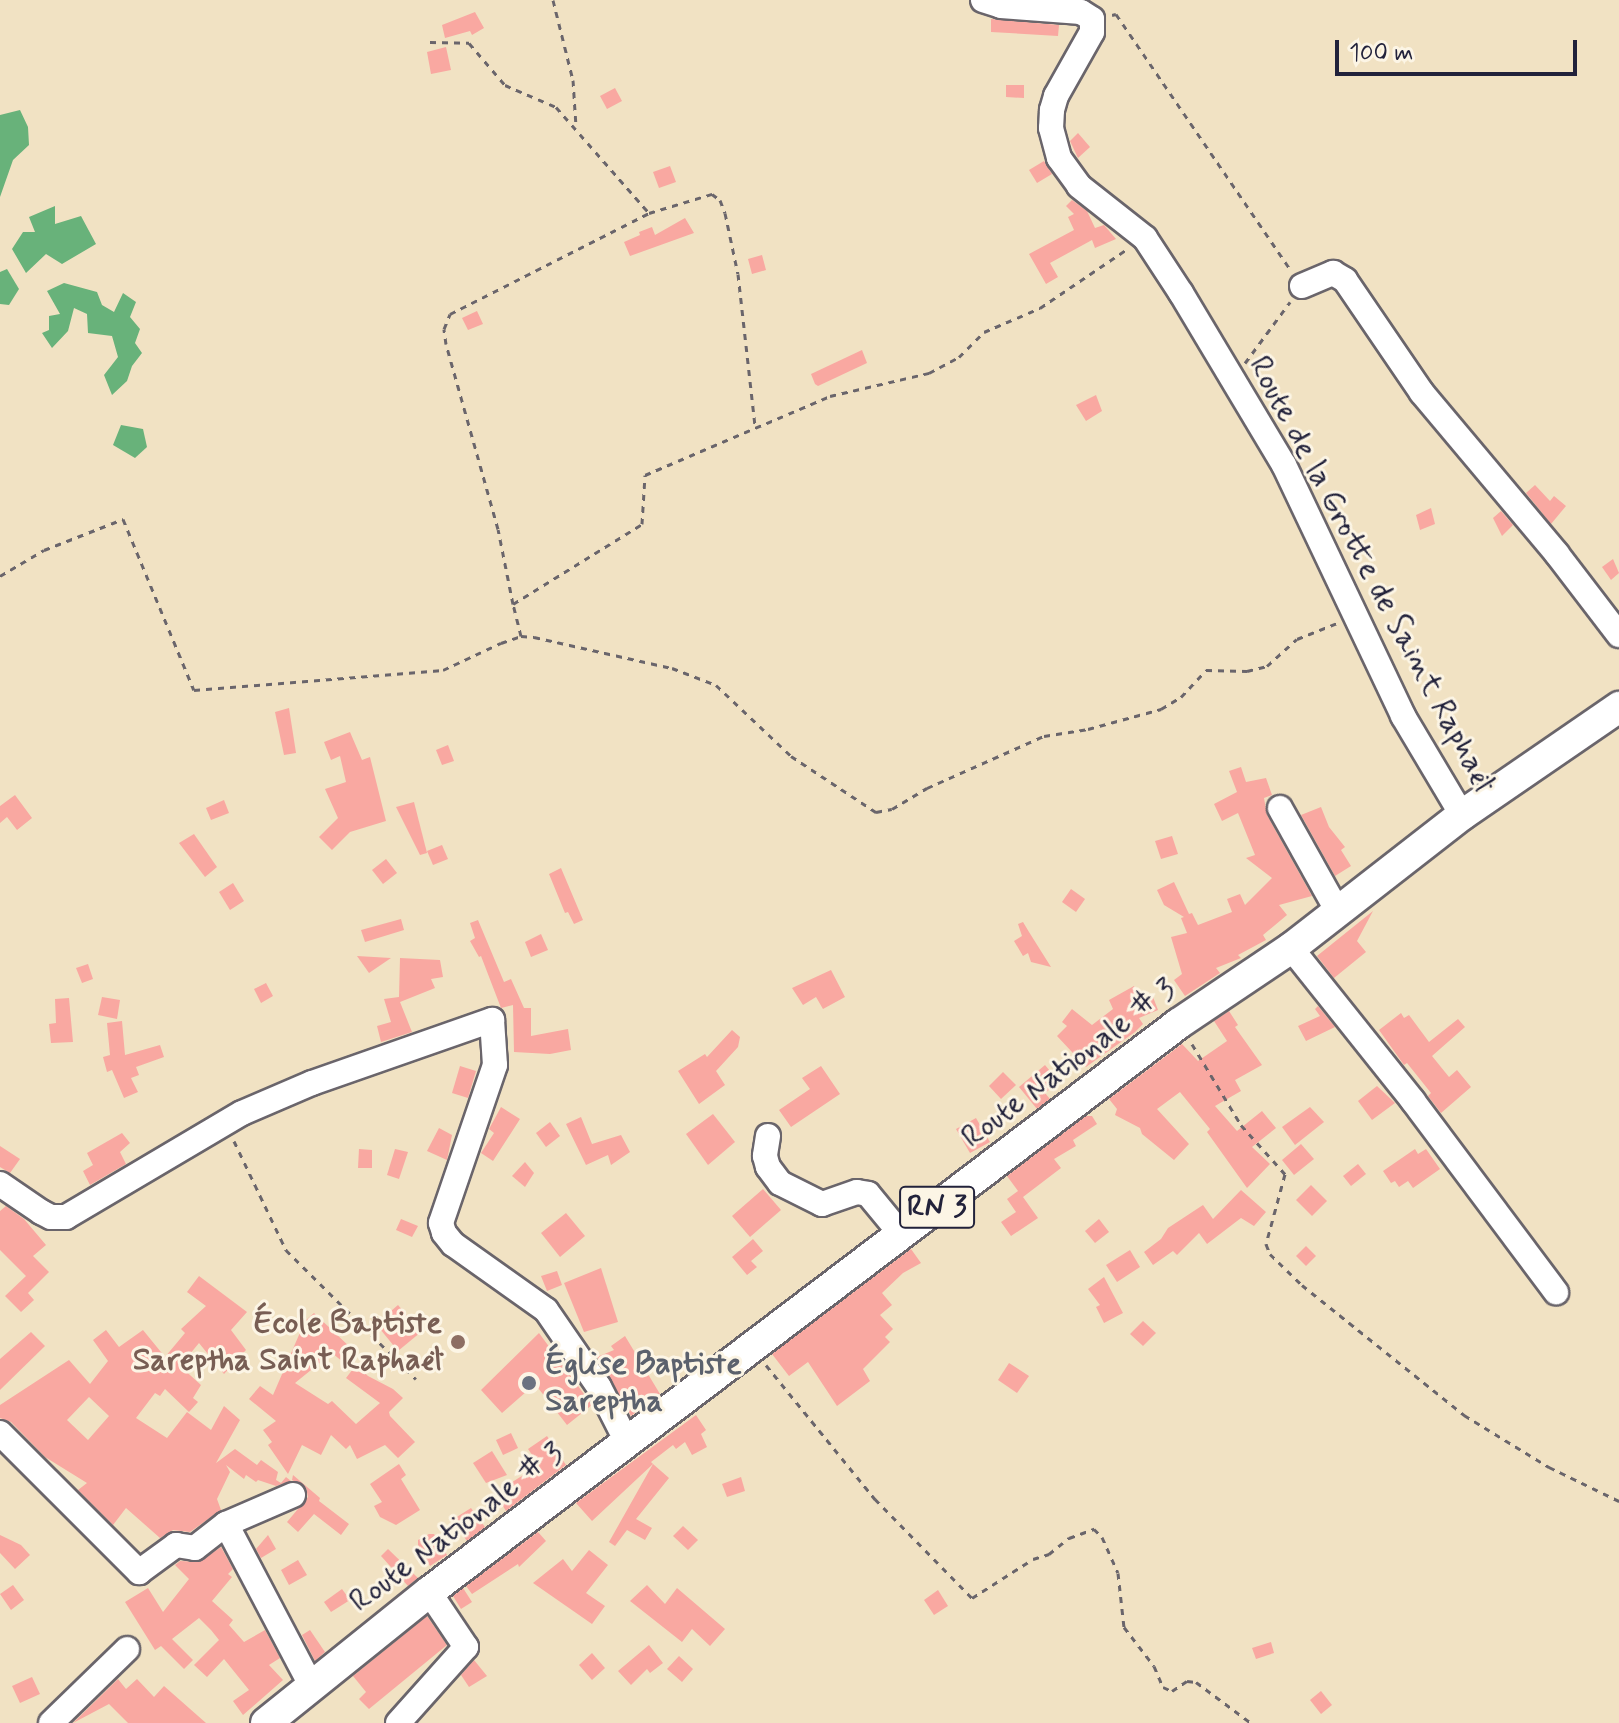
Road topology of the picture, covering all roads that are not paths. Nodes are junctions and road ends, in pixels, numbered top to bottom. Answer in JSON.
{"nodes":[{"id":1,"x":983,"y":0,"type":"edge"},
{"id":2,"x":1302,"y":286,"type":"road end"},
{"id":3,"x":1619,"y":635,"type":"edge"},
{"id":4,"x":1619,"y":707,"type":"edge"},
{"id":5,"x":1280,"y":808,"type":"dead end"},
{"id":6,"x":1462,"y":815,"type":"junction"},
{"id":7,"x":1337,"y":910,"type":"junction"},
{"id":8,"x":1291,"y":948,"type":"junction"},
{"id":9,"x":768,"y":1136,"type":"dead end"},
{"id":10,"x":0,"y":1184,"type":"edge"},
{"id":11,"x":901,"y":1234,"type":"junction"},
{"id":12,"x":1556,"y":1292,"type":"dead end"},
{"id":13,"x":0,"y":1433,"type":"edge"},
{"id":14,"x":627,"y":1442,"type":"junction"},
{"id":15,"x":293,"y":1495,"type":"dead end"},
{"id":16,"x":226,"y":1524,"type":"junction"},
{"id":17,"x":429,"y":1592,"type":"junction"},
{"id":18,"x":127,"y":1649,"type":"dead end"},
{"id":19,"x":312,"y":1687,"type":"junction"},
{"id":20,"x":51,"y":1723,"type":"edge"},
{"id":21,"x":266,"y":1723,"type":"edge"},
{"id":22,"x":398,"y":1723,"type":"edge"}],
"edges":[{"from":1,"to":6,"type":"street","name":"Route de la Grotte de Saint Raphaël"},
{"from":2,"to":3,"type":"street"},
{"from":4,"to":6,"type":"main road","name":"Route Nationale # 3","number":"RN 3"},
{"from":5,"to":7,"type":"street"},
{"from":6,"to":7,"type":"main road","name":"Route Nationale # 3","number":"RN 3"},
{"from":7,"to":8,"type":"main road","name":"Route Nationale # 3","number":"RN 3"},
{"from":8,"to":11,"type":"main road","name":"Route Nationale # 3","number":"RN 3"},
{"from":8,"to":12,"type":"street"},
{"from":9,"to":11,"type":"street"},
{"from":10,"to":14,"type":"street"},
{"from":11,"to":14,"type":"main road","name":"Route Nationale # 3","number":"RN 3"},
{"from":13,"to":16,"type":"street"},
{"from":14,"to":17,"type":"main road","name":"Route Nationale # 3","number":"RN 3"},
{"from":15,"to":16,"type":"street"},
{"from":16,"to":19,"type":"street"},
{"from":17,"to":19,"type":"main road","name":"Route Nationale # 3","number":"RN 3"},
{"from":17,"to":22,"type":"street"},
{"from":18,"to":20,"type":"street"},
{"from":19,"to":21,"type":"main road","name":"Route Nationale # 3","number":"RN 3"}]}
